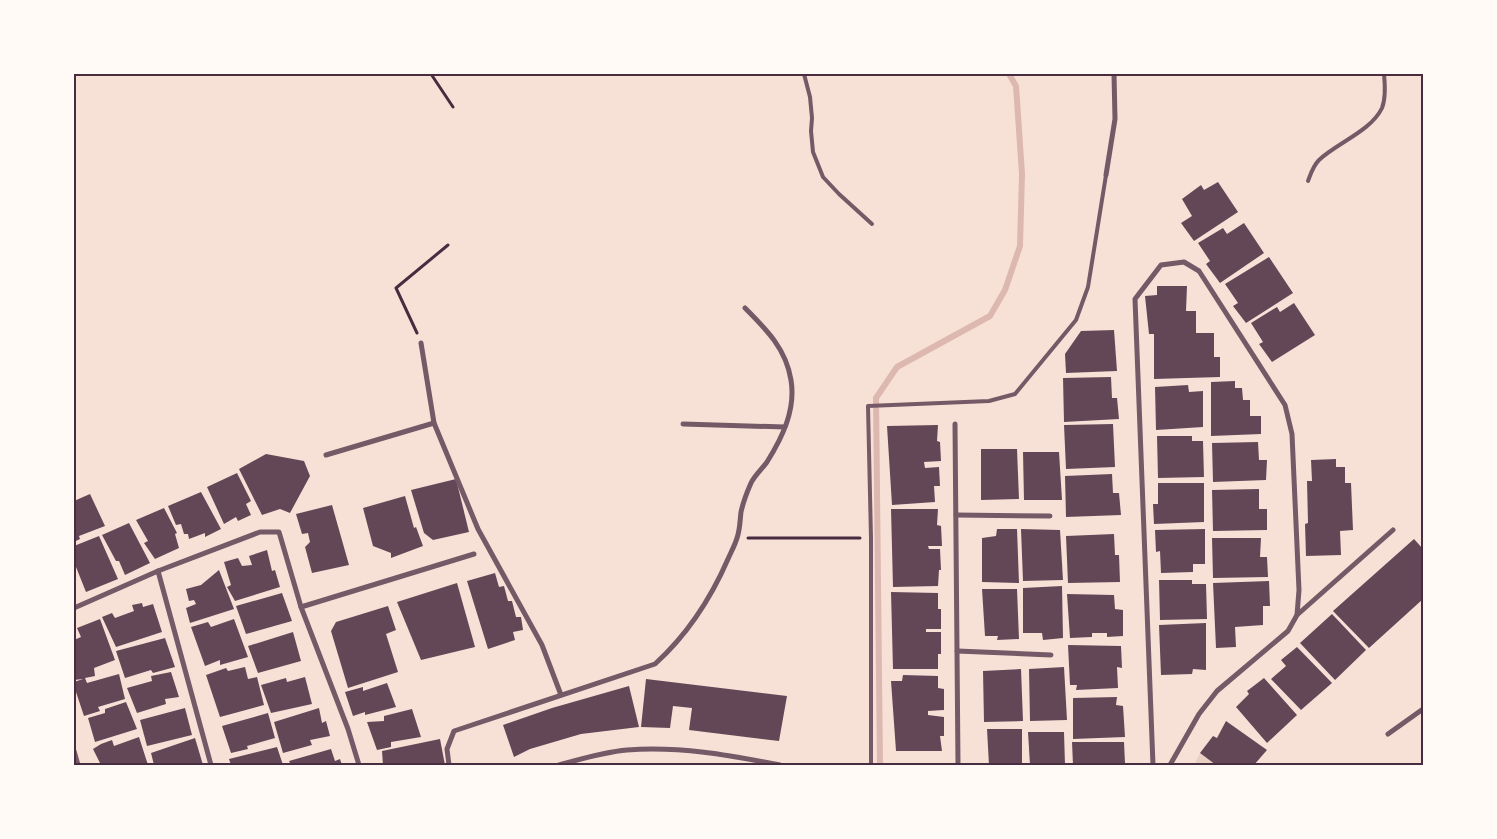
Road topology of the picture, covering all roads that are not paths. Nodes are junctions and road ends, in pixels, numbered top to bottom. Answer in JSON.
{"nodes":[{"id":1,"x":804,"y":74,"type":"edge"},
{"id":2,"x":1114,"y":74,"type":"edge"},
{"id":3,"x":1384,"y":74,"type":"edge"},
{"id":4,"x":1106,"y":176,"type":"joint"},
{"id":5,"x":1308,"y":181,"type":"dead end"},
{"id":6,"x":872,"y":224,"type":"dead end"},
{"id":7,"x":746,"y":308,"type":"dead end"},
{"id":8,"x":421,"y":343,"type":"road end"},
{"id":9,"x":434,"y":423,"type":"junction"},
{"id":10,"x":683,"y":424,"type":"dead end"},
{"id":11,"x":955,"y":424,"type":"dead end"},
{"id":12,"x":785,"y":427,"type":"junction"},
{"id":13,"x":326,"y":455,"type":"dead end"},
{"id":14,"x":956,"y":515,"type":"junction"},
{"id":15,"x":1050,"y":516,"type":"dead end"},
{"id":16,"x":1393,"y":530,"type":"dead end"},
{"id":17,"x":474,"y":554,"type":"dead end"},
{"id":18,"x":158,"y":571,"type":"junction"},
{"id":19,"x":301,"y":607,"type":"junction"},
{"id":20,"x":74,"y":608,"type":"edge"},
{"id":21,"x":1297,"y":615,"type":"junction"},
{"id":22,"x":957,"y":651,"type":"junction"},
{"id":23,"x":1051,"y":655,"type":"dead end"},
{"id":24,"x":562,"y":694,"type":"junction"},
{"id":25,"x":1423,"y":709,"type":"edge"},
{"id":26,"x":1388,"y":734,"type":"dead end"},
{"id":27,"x":74,"y":751,"type":"edge"},
{"id":28,"x":78,"y":765,"type":"edge"},
{"id":29,"x":211,"y":765,"type":"edge"},
{"id":30,"x":359,"y":765,"type":"edge"},
{"id":31,"x":449,"y":765,"type":"edge"},
{"id":32,"x":559,"y":765,"type":"edge"},
{"id":33,"x":780,"y":765,"type":"edge"},
{"id":34,"x":870,"y":765,"type":"edge"},
{"id":35,"x":958,"y":765,"type":"edge"},
{"id":36,"x":1153,"y":765,"type":"edge"},
{"id":37,"x":1170,"y":765,"type":"edge"}],
"edges":[{"from":1,"to":6,"type":"lane"},
{"from":2,"to":4,"type":"street"},
{"from":3,"to":5,"type":"lane"},
{"from":4,"to":34,"type":"lane"},
{"from":7,"to":12,"type":"street"},
{"from":8,"to":9,"type":"street"},
{"from":9,"to":13,"type":"street"},
{"from":9,"to":24,"type":"street"},
{"from":10,"to":12,"type":"street"},
{"from":11,"to":14,"type":"street"},
{"from":12,"to":24,"type":"street"},
{"from":14,"to":15,"type":"street"},
{"from":14,"to":22,"type":"street"},
{"from":16,"to":21,"type":"street"},
{"from":17,"to":19,"type":"street"},
{"from":18,"to":19,"type":"street"},
{"from":18,"to":20,"type":"street"},
{"from":18,"to":29,"type":"street"},
{"from":19,"to":30,"type":"street"},
{"from":21,"to":36,"type":"street"},
{"from":21,"to":37,"type":"street"},
{"from":22,"to":23,"type":"street"},
{"from":22,"to":35,"type":"street"},
{"from":24,"to":31,"type":"street"},
{"from":25,"to":26,"type":"street"},
{"from":27,"to":28,"type":"street"},
{"from":32,"to":33,"type":"street"}]}
